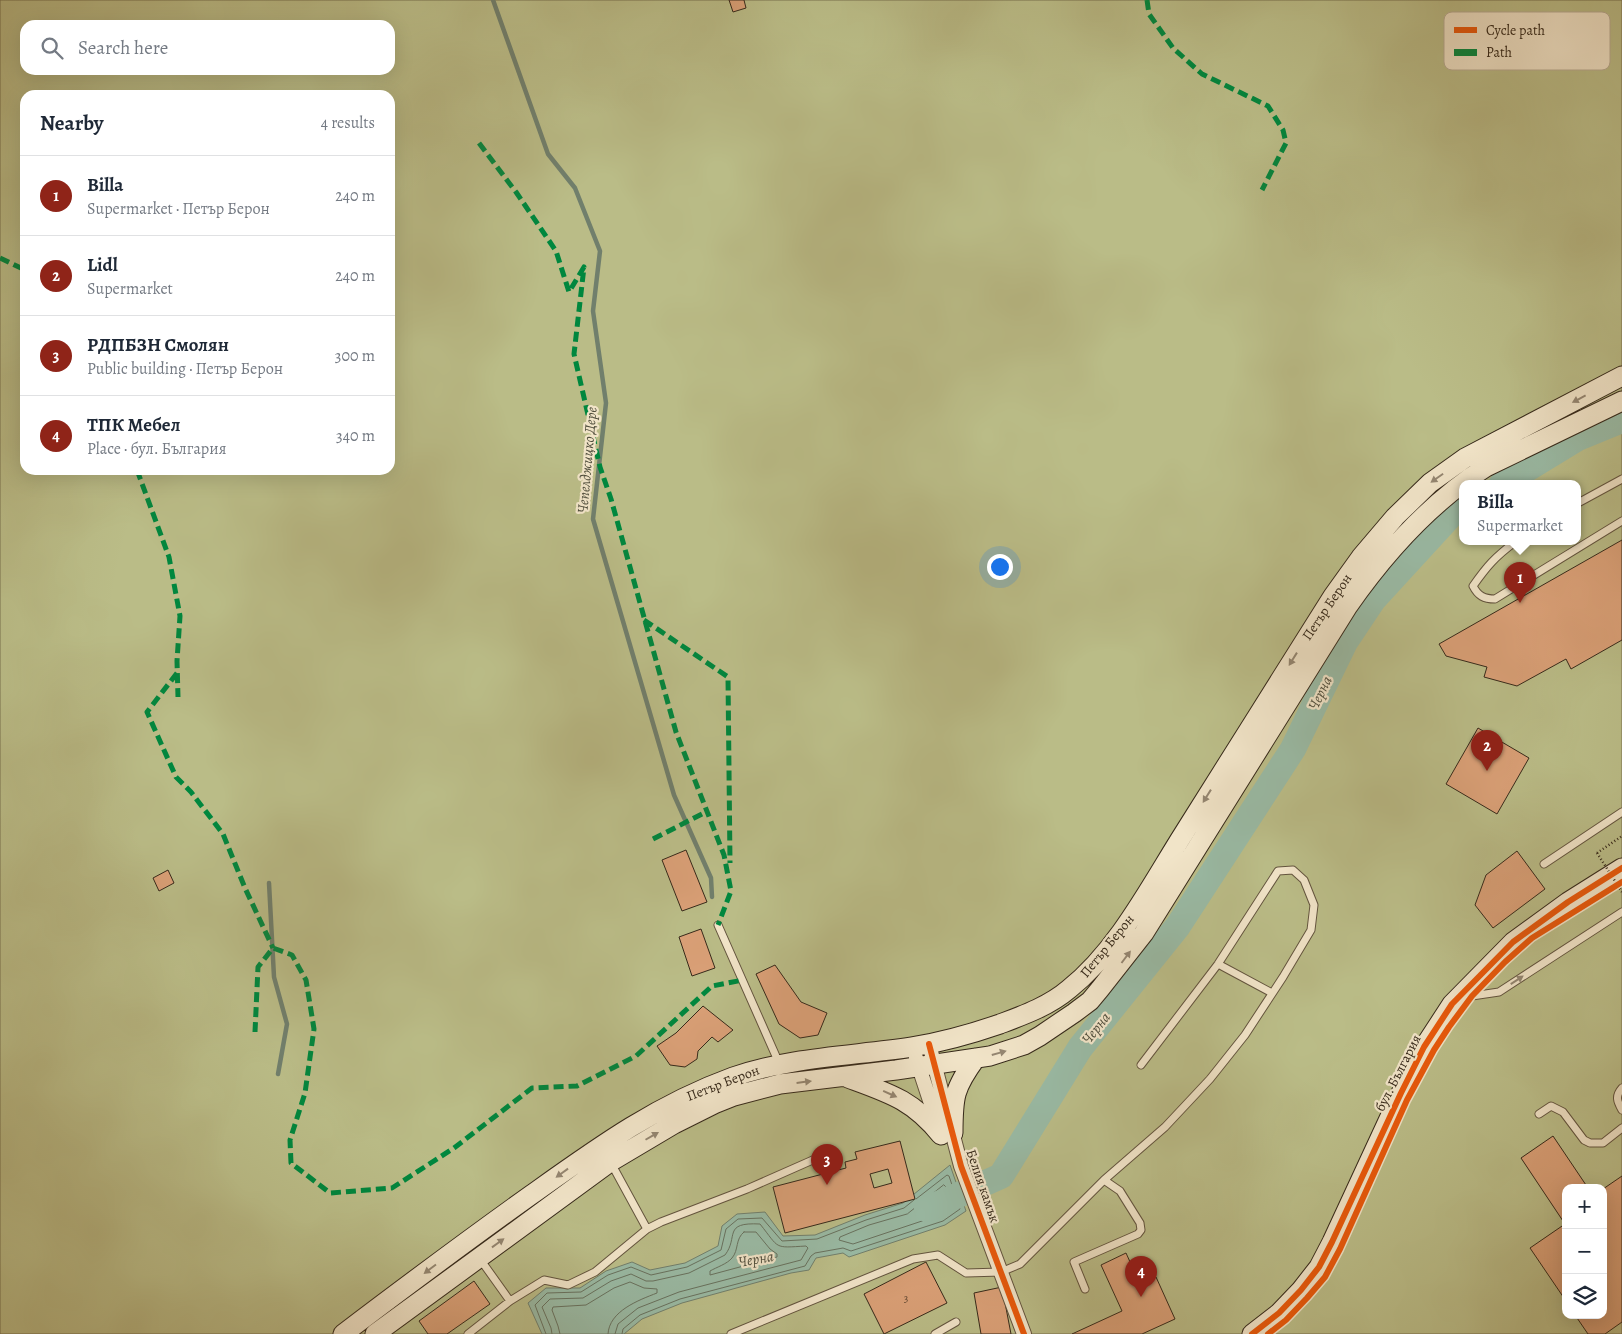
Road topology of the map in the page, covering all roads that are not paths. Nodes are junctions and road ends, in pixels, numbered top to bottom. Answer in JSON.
{"nodes":[{"id":1,"x":1622,"y":376,"type":"edge"},
{"id":2,"x":1622,"y":401,"type":"edge"},
{"id":3,"x":1622,"y":478,"type":"edge"},
{"id":4,"x":1466,"y":480,"type":"edge"},
{"id":5,"x":1459,"y":485,"type":"edge"},
{"id":6,"x":1581,"y":501,"type":"edge"},
{"id":7,"x":1622,"y":521,"type":"edge"},
{"id":8,"x":1511,"y":545,"type":"edge"},
{"id":9,"x":1622,"y":812,"type":"edge"},
{"id":10,"x":1544,"y":864,"type":"dead end"},
{"id":11,"x":1622,"y":868,"type":"edge"},
{"id":12,"x":1622,"y":882,"type":"edge"},
{"id":13,"x":1622,"y":912,"type":"edge"},
{"id":14,"x":718,"y":925,"type":"dead end"},
{"id":15,"x":1218,"y":964,"type":"junction"},
{"id":16,"x":1272,"y":993,"type":"junction"},
{"id":17,"x":1472,"y":996,"type":"junction"},
{"id":18,"x":921,"y":1045,"type":"junction"},
{"id":19,"x":976,"y":1058,"type":"junction"},
{"id":20,"x":779,"y":1063,"type":"junction"},
{"id":21,"x":926,"y":1065,"type":"junction"},
{"id":22,"x":1141,"y":1065,"type":"dead end"},
{"id":23,"x":845,"y":1077,"type":"junction"},
{"id":24,"x":1622,"y":1088,"type":"edge"},
{"id":25,"x":1622,"y":1110,"type":"edge"},
{"id":26,"x":1539,"y":1114,"type":"dead end"},
{"id":27,"x":1622,"y":1128,"type":"edge"},
{"id":28,"x":947,"y":1134,"type":"junction"},
{"id":29,"x":602,"y":1145,"type":"junction"},
{"id":30,"x":824,"y":1154,"type":"dead end"},
{"id":31,"x":610,"y":1162,"type":"junction"},
{"id":32,"x":1104,"y":1180,"type":"junction"},
{"id":33,"x":646,"y":1229,"type":"junction"},
{"id":34,"x":468,"y":1240,"type":"junction"},
{"id":35,"x":478,"y":1257,"type":"junction"},
{"id":36,"x":1001,"y":1272,"type":"junction"},
{"id":37,"x":1085,"y":1290,"type":"dead end"},
{"id":38,"x":510,"y":1302,"type":"junction"},
{"id":39,"x":956,"y":1322,"type":"dead end"},
{"id":40,"x":343,"y":1334,"type":"edge"},
{"id":41,"x":375,"y":1334,"type":"edge"},
{"id":42,"x":468,"y":1334,"type":"edge"},
{"id":43,"x":731,"y":1334,"type":"edge"},
{"id":44,"x":935,"y":1334,"type":"edge"},
{"id":45,"x":1024,"y":1334,"type":"edge"},
{"id":46,"x":1252,"y":1334,"type":"edge"},
{"id":47,"x":1268,"y":1334,"type":"edge"}],
"edges":[{"from":1,"to":18,"type":"main road","name":"Петър Берон","one_way":true},
{"from":4,"to":2,"type":"main road","name":"Петър Берон","one_way":true},
{"from":3,"to":6,"type":"lane"},
{"from":19,"to":5,"type":"main road","name":"Петър Берон","one_way":true},
{"from":7,"to":8,"type":"lane"},
{"from":9,"to":10,"type":"lane"},
{"from":11,"to":46,"type":"main road","name":"бул. България"},
{"from":12,"to":17,"type":"main road","name":"бул. България"},
{"from":17,"to":13,"type":"lane","one_way":true},
{"from":14,"to":20,"type":"lane"},
{"from":15,"to":16,"type":"lane"},
{"from":15,"to":16,"type":"lane"},
{"from":15,"to":22,"type":"lane"},
{"from":16,"to":32,"type":"lane"},
{"from":17,"to":47,"type":"main road","name":"бул. България"},
{"from":18,"to":20,"type":"main road","name":"Петър Берон"},
{"from":18,"to":21,"type":"street","name":"Белия камък"},
{"from":19,"to":21,"type":"main road","name":"Петър Берон"},
{"from":19,"to":28,"type":"main road"},
{"from":20,"to":29,"type":"main road","name":"Петър Берон"},
{"from":21,"to":23,"type":"main road","name":"Петър Берон"},
{"from":21,"to":28,"type":"street","name":"Белия камък"},
{"from":23,"to":28,"type":"main road","one_way":true},
{"from":31,"to":23,"type":"main road","name":"Петър Берон","one_way":true},
{"from":24,"to":25,"type":"lane"},
{"from":26,"to":27,"type":"lane"},
{"from":28,"to":36,"type":"street","name":"Белия камък"},
{"from":29,"to":31,"type":"lane"},
{"from":29,"to":34,"type":"main road","name":"Петър Берон","one_way":true},
{"from":30,"to":33,"type":"lane"},
{"from":31,"to":33,"type":"lane"},
{"from":35,"to":31,"type":"main road","name":"Петър Берон","one_way":true},
{"from":32,"to":36,"type":"lane"},
{"from":32,"to":37,"type":"lane"},
{"from":33,"to":38,"type":"lane"},
{"from":34,"to":35,"type":"lane"},
{"from":34,"to":40,"type":"main road","name":"Петър Берон","one_way":true},
{"from":35,"to":38,"type":"lane"},
{"from":35,"to":41,"type":"main road","name":"Петър Берон"},
{"from":36,"to":43,"type":"lane"},
{"from":36,"to":45,"type":"street","name":"Белия камък"},
{"from":38,"to":42,"type":"lane"},
{"from":39,"to":44,"type":"lane"}]}
